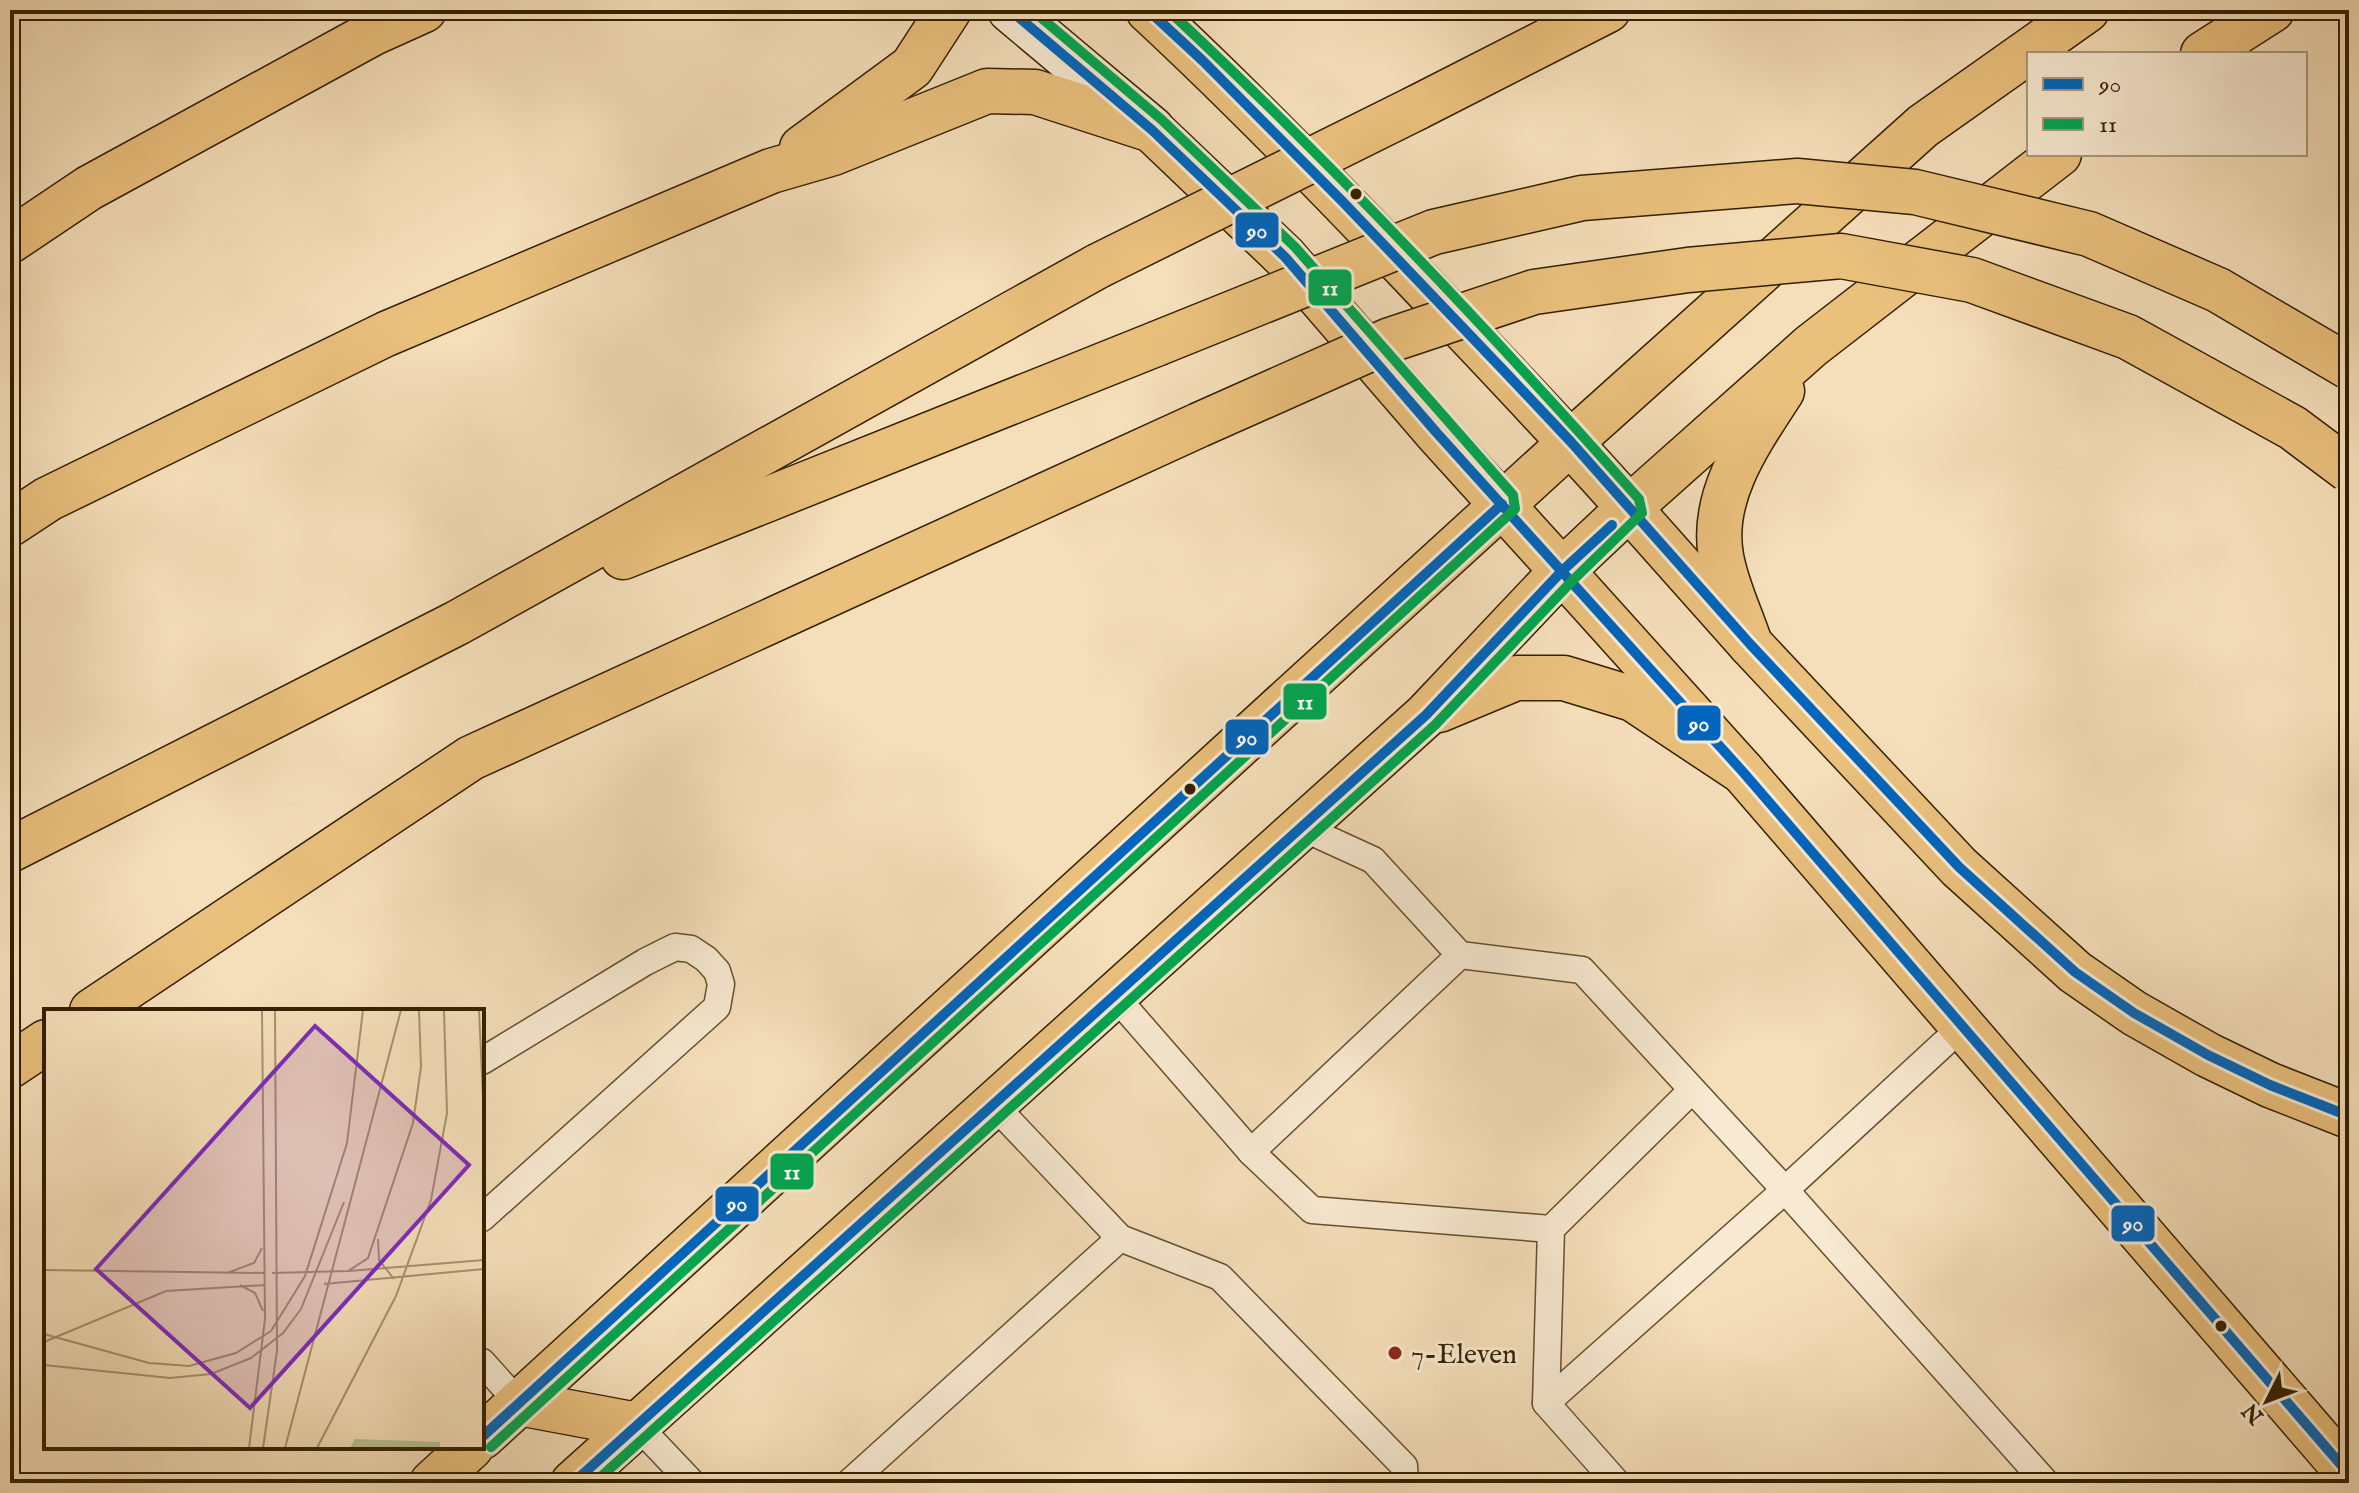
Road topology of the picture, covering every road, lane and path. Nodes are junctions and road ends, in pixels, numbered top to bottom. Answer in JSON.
{"nodes":[{"id":1,"x":424,"y":10,"type":"edge"},
{"id":2,"x":949,"y":10,"type":"edge"},
{"id":3,"x":1010,"y":10,"type":"edge"},
{"id":4,"x":1148,"y":10,"type":"edge"},
{"id":5,"x":1608,"y":10,"type":"edge"},
{"id":6,"x":2087,"y":10,"type":"edge"},
{"id":7,"x":2272,"y":10,"type":"edge"},
{"id":8,"x":2027,"y":52,"type":"edge"},
{"id":9,"x":2028,"y":52,"type":"edge"},
{"id":10,"x":2206,"y":52,"type":"edge"},
{"id":11,"x":1152,"y":130,"type":"junction"},
{"id":12,"x":2056,"y":156,"type":"edge"},
{"id":13,"x":771,"y":171,"type":"junction"},
{"id":14,"x":10,"y":241,"type":"edge"},
{"id":15,"x":1811,"y":346,"type":"junction"},
{"id":16,"x":2349,"y":367,"type":"edge"},
{"id":17,"x":1571,"y":442,"type":"junction"},
{"id":18,"x":2349,"y":470,"type":"edge"},
{"id":19,"x":1502,"y":504,"type":"junction"},
{"id":20,"x":1629,"y":508,"type":"junction"},
{"id":21,"x":10,"y":524,"type":"edge"},
{"id":22,"x":1562,"y":571,"type":"junction"},
{"id":23,"x":457,"y":623,"type":"junction"},
{"id":24,"x":1750,"y":644,"type":"junction"},
{"id":25,"x":1426,"y":715,"type":"junction"},
{"id":26,"x":1743,"y":772,"type":"junction"},
{"id":27,"x":1301,"y":827,"type":"junction"},
{"id":28,"x":10,"y":850,"type":"edge"},
{"id":29,"x":1460,"y":955,"type":"junction"},
{"id":30,"x":1114,"y":995,"type":"junction"},
{"id":31,"x":95,"y":1009,"type":"edge"},
{"id":32,"x":1964,"y":1025,"type":"junction"},
{"id":33,"x":44,"y":1043,"type":"edge"},
{"id":34,"x":484,"y":1060,"type":"edge"},
{"id":35,"x":10,"y":1066,"type":"edge"},
{"id":36,"x":1691,"y":1091,"type":"junction"},
{"id":37,"x":993,"y":1104,"type":"junction"},
{"id":38,"x":2349,"y":1116,"type":"edge"},
{"id":39,"x":1251,"y":1152,"type":"junction"},
{"id":40,"x":1785,"y":1190,"type":"junction"},
{"id":41,"x":484,"y":1216,"type":"edge"},
{"id":42,"x":1551,"y":1229,"type":"junction"},
{"id":43,"x":1120,"y":1238,"type":"junction"},
{"id":44,"x":484,"y":1364,"type":"edge"},
{"id":45,"x":519,"y":1403,"type":"junction"},
{"id":46,"x":1546,"y":1403,"type":"junction"},
{"id":47,"x":637,"y":1425,"type":"junction"},
{"id":48,"x":484,"y":1435,"type":"edge"},
{"id":49,"x":469,"y":1449,"type":"edge"},
{"id":50,"x":2349,"y":1474,"type":"edge"},
{"id":51,"x":432,"y":1483,"type":"edge"},
{"id":52,"x":573,"y":1483,"type":"edge"},
{"id":53,"x":692,"y":1483,"type":"edge"},
{"id":54,"x":849,"y":1483,"type":"edge"},
{"id":55,"x":1405,"y":1483,"type":"edge"},
{"id":56,"x":1617,"y":1483,"type":"edge"},
{"id":57,"x":2046,"y":1483,"type":"edge"}],
"edges":[{"from":1,"to":14,"type":"main road"},
{"from":2,"to":13,"type":"main road"},
{"from":3,"to":11,"type":"main road"},
{"from":4,"to":17,"type":"main road"},
{"from":5,"to":23,"type":"main road","bridge":true},
{"from":6,"to":9,"type":"main road"},
{"from":7,"to":10,"type":"main road"},
{"from":8,"to":17,"type":"main road"},
{"from":11,"to":13,"type":"main road"},
{"from":11,"to":19,"type":"main road"},
{"from":12,"to":15,"type":"main road"},
{"from":13,"to":21,"type":"main road"},
{"from":15,"to":20,"type":"main road"},
{"from":15,"to":24,"type":"main road"},
{"from":16,"to":23,"type":"main road","bridge":true},
{"from":17,"to":19,"type":"main road"},
{"from":17,"to":20,"type":"main road"},
{"from":18,"to":31,"type":"main road","bridge":true},
{"from":19,"to":22,"type":"main road"},
{"from":19,"to":45,"type":"main road"},
{"from":20,"to":22,"type":"main road"},
{"from":20,"to":24,"type":"main road"},
{"from":22,"to":25,"type":"main road"},
{"from":22,"to":26,"type":"main road"},
{"from":23,"to":28,"type":"main road"},
{"from":24,"to":38,"type":"main road"},
{"from":25,"to":26,"type":"main road"},
{"from":25,"to":27,"type":"main road"},
{"from":26,"to":32,"type":"main road"},
{"from":27,"to":29,"type":"lane"},
{"from":27,"to":30,"type":"main road"},
{"from":29,"to":36,"type":"lane"},
{"from":29,"to":39,"type":"lane"},
{"from":30,"to":37,"type":"main road"},
{"from":30,"to":39,"type":"lane"},
{"from":32,"to":40,"type":"lane"},
{"from":32,"to":50,"type":"main road"},
{"from":33,"to":35,"type":"main road"},
{"from":34,"to":41,"type":"lane"},
{"from":36,"to":40,"type":"lane"},
{"from":36,"to":42,"type":"lane"},
{"from":37,"to":43,"type":"lane"},
{"from":37,"to":47,"type":"main road"},
{"from":39,"to":42,"type":"lane"},
{"from":40,"to":46,"type":"lane"},
{"from":40,"to":57,"type":"lane"},
{"from":42,"to":46,"type":"lane"},
{"from":43,"to":54,"type":"lane"},
{"from":43,"to":55,"type":"lane"},
{"from":44,"to":45,"type":"lane"},
{"from":45,"to":47,"type":"main road"},
{"from":45,"to":48,"type":"main road"},
{"from":46,"to":56,"type":"lane"},
{"from":47,"to":52,"type":"main road"},
{"from":47,"to":53,"type":"lane"},
{"from":49,"to":51,"type":"main road"}]}
